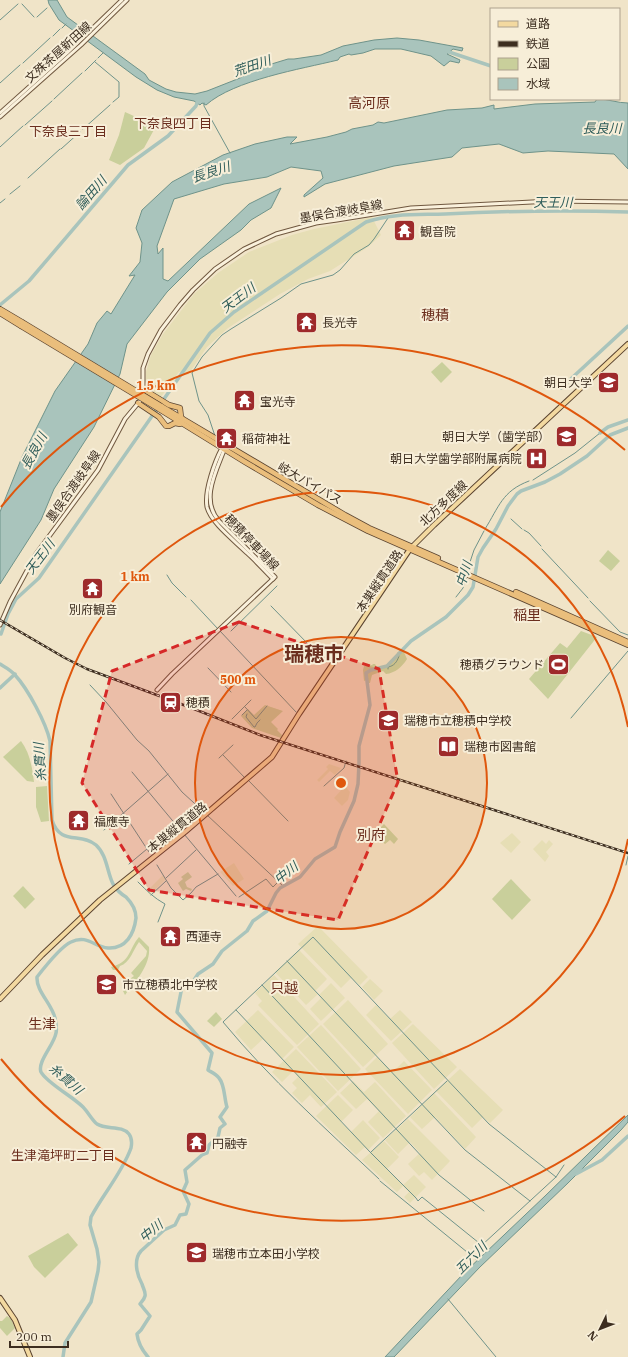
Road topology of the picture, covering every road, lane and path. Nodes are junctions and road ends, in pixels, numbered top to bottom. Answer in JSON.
{"nodes":[{"id":1,"x":122,"y":0,"type":"edge"},
{"id":2,"x":127,"y":0,"type":"edge"},
{"id":3,"x":120,"y":5,"type":"junction"},
{"id":4,"x":79,"y":44,"type":"junction"},
{"id":5,"x":0,"y":113,"type":"edge"},
{"id":6,"x":0,"y":117,"type":"edge"},
{"id":7,"x":628,"y":202,"type":"edge"},
{"id":8,"x":0,"y":309,"type":"edge"},
{"id":9,"x":0,"y":313,"type":"edge"},
{"id":10,"x":22,"y":324,"type":"junction"},
{"id":11,"x":628,"y":344,"type":"edge"},
{"id":12,"x":143,"y":391,"type":"joint"},
{"id":13,"x":139,"y":402,"type":"joint"},
{"id":14,"x":161,"y":405,"type":"junction"},
{"id":15,"x":169,"y":411,"type":"junction"},
{"id":16,"x":181,"y":411,"type":"junction"},
{"id":17,"x":184,"y":420,"type":"junction"},
{"id":18,"x":172,"y":424,"type":"junction"},
{"id":19,"x":190,"y":428,"type":"junction"},
{"id":20,"x":224,"y":448,"type":"junction"},
{"id":21,"x":411,"y":548,"type":"junction"},
{"id":22,"x":485,"y":580,"type":"junction"},
{"id":23,"x":0,"y":625,"type":"edge"},
{"id":24,"x":628,"y":642,"type":"edge"},
{"id":25,"x":628,"y":645,"type":"edge"},
{"id":26,"x":157,"y":690,"type":"dead end"},
{"id":27,"x":0,"y":1000,"type":"edge"},
{"id":28,"x":0,"y":1298,"type":"edge"},
{"id":29,"x":30,"y":1357,"type":"edge"}],
"edges":[{"from":1,"to":3,"type":"main road","name":"文殊茶屋新田線"},
{"from":2,"to":3,"type":"main road","name":"文殊茶屋新田線"},
{"from":3,"to":4,"type":"main road","name":"文殊茶屋新田線"},
{"from":4,"to":5,"type":"main road","name":"文殊茶屋新田線"},
{"from":4,"to":6,"type":"main road","name":"文殊茶屋新田線"},
{"from":7,"to":12,"type":"main road","name":"墨俣合渡岐阜線"},
{"from":8,"to":10,"type":"highway","name":"岐大バイパス"},
{"from":9,"to":10,"type":"highway","name":"岐大バイパス"},
{"from":10,"to":14,"type":"highway","name":"岐大バイパス","bridge":true},
{"from":11,"to":21,"type":"main road","name":"北方多度線"},
{"from":12,"to":14,"type":"highway"},
{"from":13,"to":18,"type":"highway"},
{"from":13,"to":23,"type":"main road","name":"墨俣合渡岐阜線"},
{"from":14,"to":15,"type":"highway","name":"岐大バイパス"},
{"from":14,"to":16,"type":"highway"},
{"from":14,"to":18,"type":"highway"},
{"from":14,"to":19,"type":"highway","name":"岐大バイパス"},
{"from":15,"to":16,"type":"highway"},
{"from":15,"to":17,"type":"highway","name":"岐大バイパス"},
{"from":16,"to":17,"type":"highway"},
{"from":17,"to":20,"type":"highway","name":"岐大バイパス"},
{"from":18,"to":19,"type":"highway"},
{"from":19,"to":20,"type":"highway","name":"岐大バイパス"},
{"from":20,"to":21,"type":"highway","name":"岐大バイパス"},
{"from":20,"to":26,"type":"main road","name":"穂積停車場線"},
{"from":21,"to":22,"type":"highway","name":"岐大バイパス"},
{"from":21,"to":27,"type":"main road","name":"本巣縦貫道路"},
{"from":22,"to":24,"type":"highway","name":"岐大バイパス"},
{"from":22,"to":25,"type":"highway","name":"岐大バイパス"},
{"from":28,"to":29,"type":"main road"}]}
